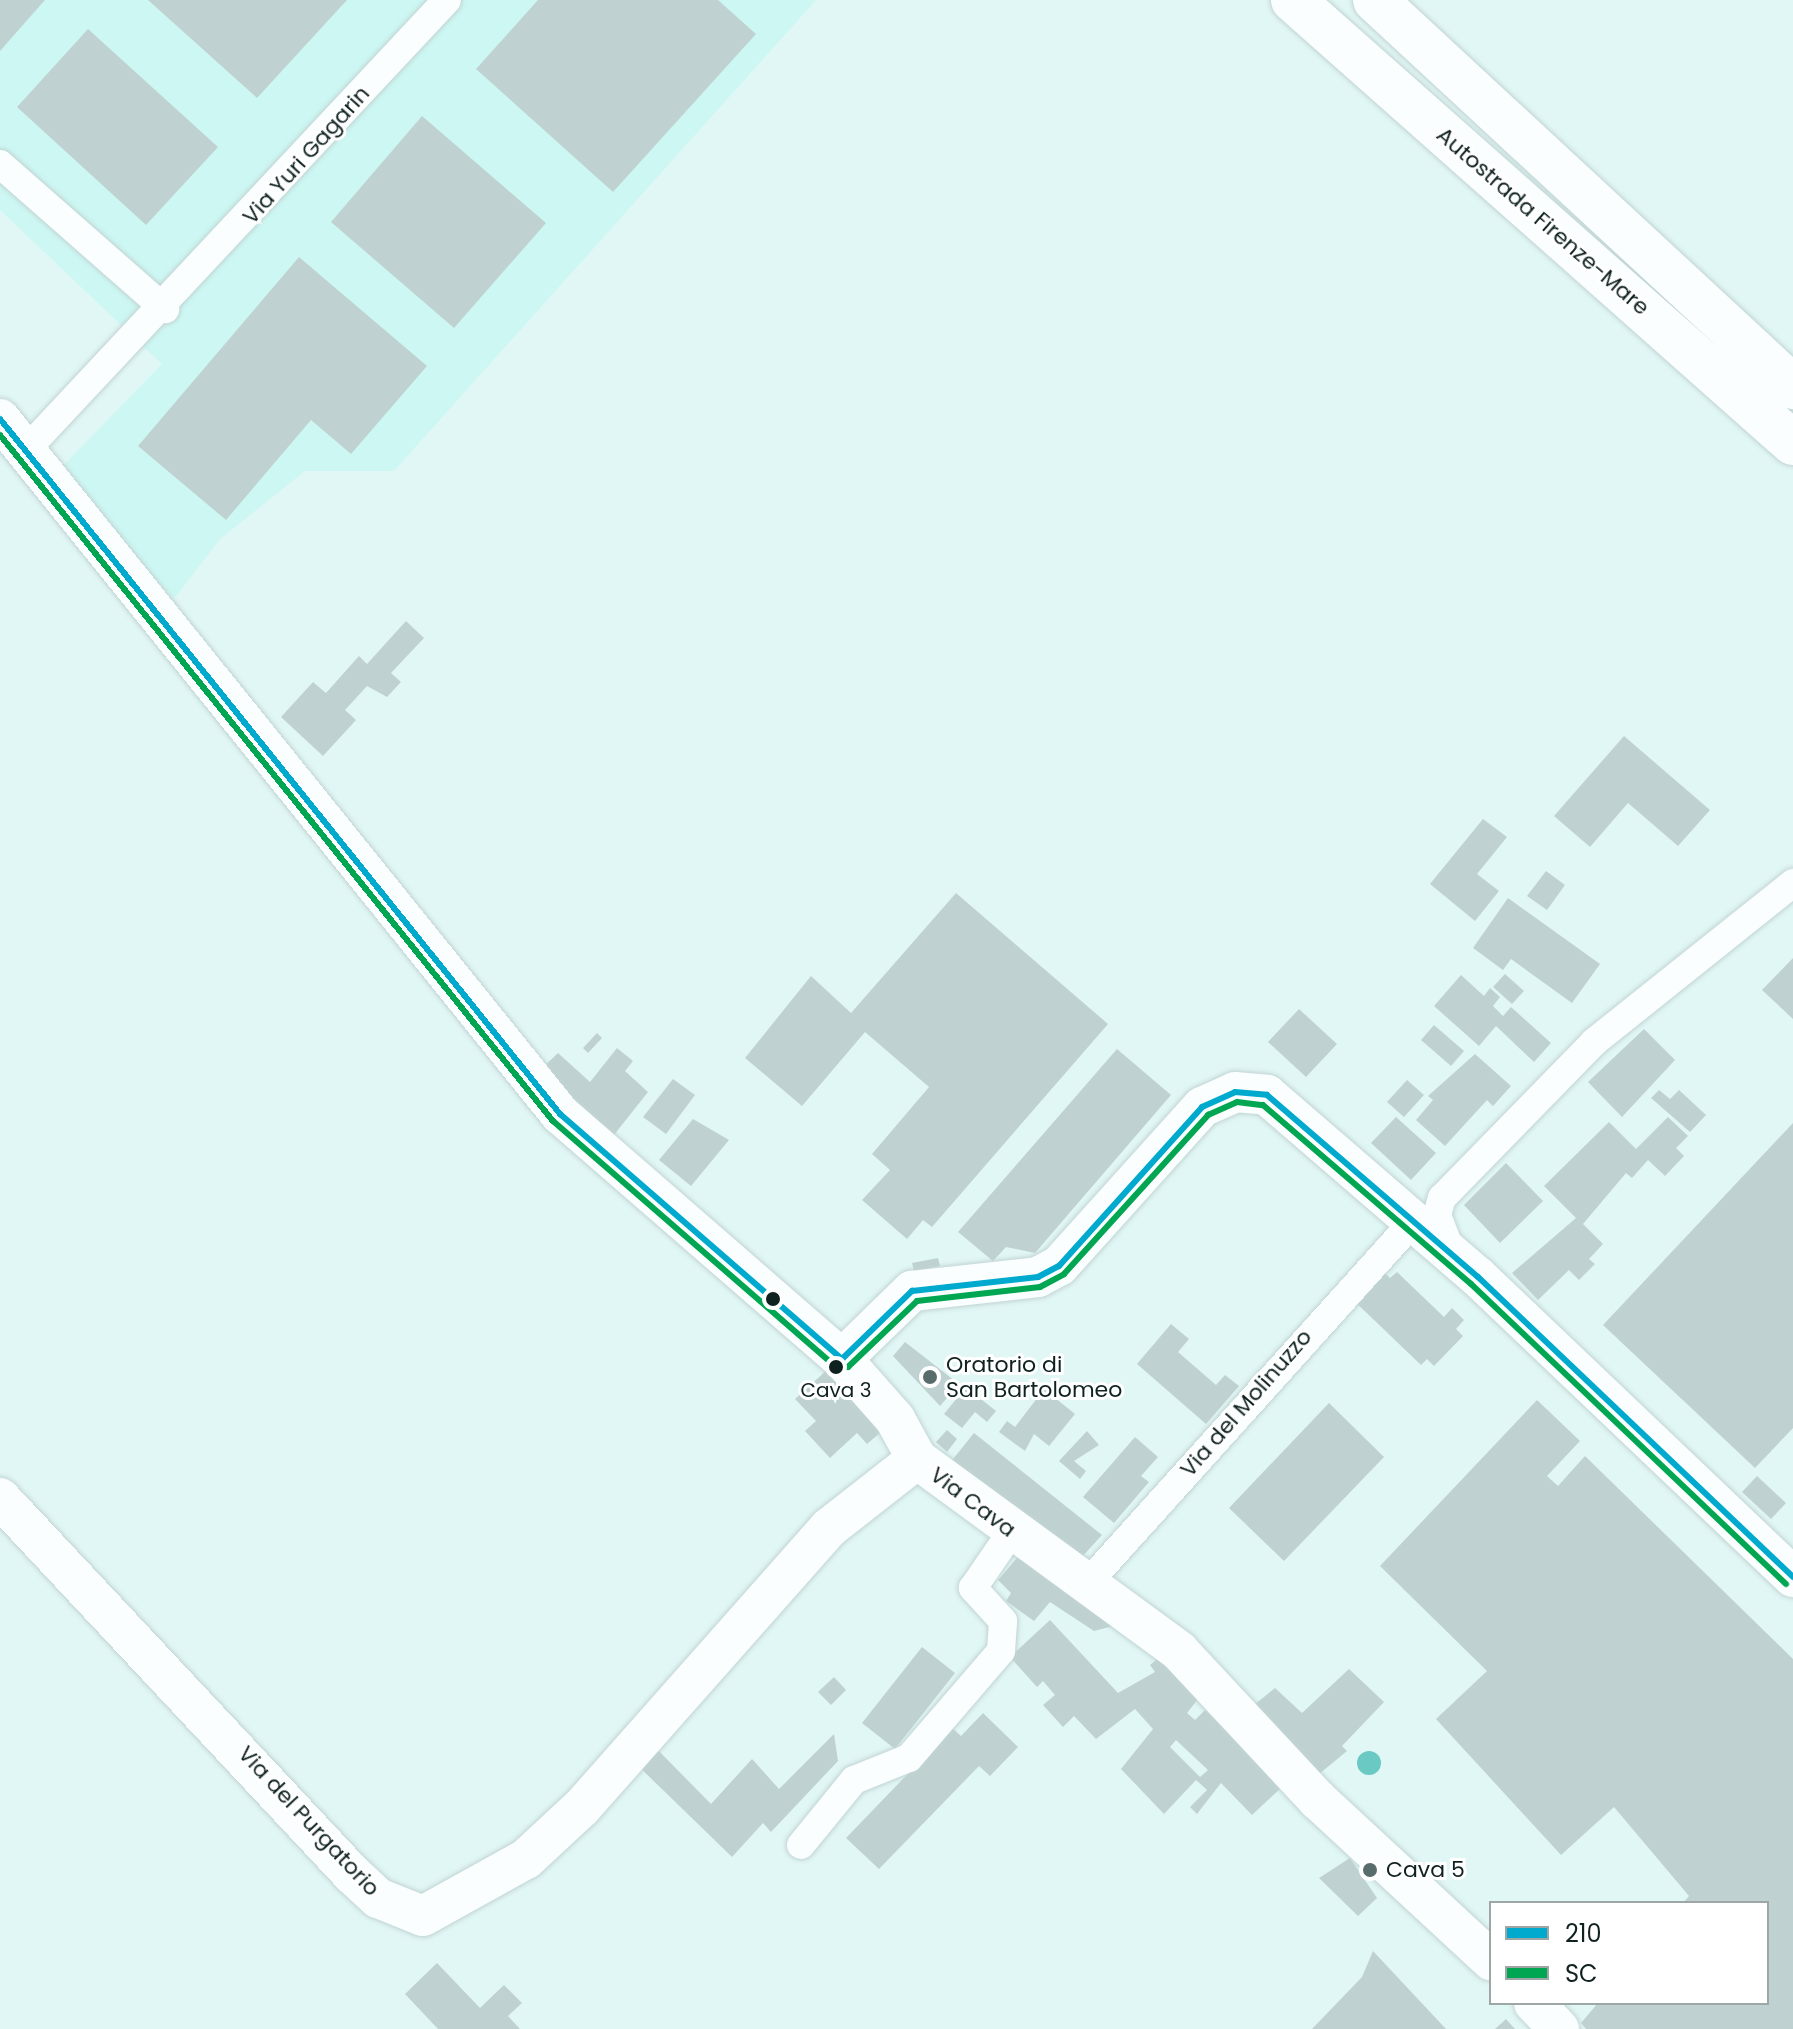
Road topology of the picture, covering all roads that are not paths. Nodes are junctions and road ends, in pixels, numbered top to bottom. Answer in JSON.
{"nodes":[{"id":1,"x":447,"y":0,"type":"edge"},
{"id":2,"x":1293,"y":0,"type":"edge"},
{"id":3,"x":1375,"y":0,"type":"edge"},
{"id":4,"x":0,"y":164,"type":"edge"},
{"id":5,"x":165,"y":309,"type":"junction"},
{"id":6,"x":1793,"y":387,"type":"edge"},
{"id":7,"x":0,"y":419,"type":"edge"},
{"id":8,"x":1793,"y":443,"type":"edge"},
{"id":9,"x":26,"y":450,"type":"junction"},
{"id":10,"x":1793,"y":883,"type":"edge"},
{"id":11,"x":1411,"y":1224,"type":"junction"},
{"id":12,"x":1453,"y":1255,"type":"junction"},
{"id":13,"x":842,"y":1359,"type":"junction"},
{"id":14,"x":917,"y":1459,"type":"junction"},
{"id":15,"x":0,"y":1498,"type":"edge"},
{"id":16,"x":1012,"y":1531,"type":"junction"},
{"id":17,"x":1793,"y":1577,"type":"edge"},
{"id":18,"x":1085,"y":1586,"type":"junction"},
{"id":19,"x":801,"y":1845,"type":"dead end"},
{"id":20,"x":1489,"y":1958,"type":"edge"},
{"id":21,"x":1536,"y":2005,"type":"edge"},
{"id":22,"x":1559,"y":2029,"type":"edge"}],
"edges":[{"from":1,"to":5,"type":"street","name":"Via Yuri Gagarin"},
{"from":2,"to":8,"type":"highway","name":"Autostrada Firenze-Mare"},
{"from":3,"to":6,"type":"highway","name":"Autostrada Firenze-Mare"},
{"from":4,"to":5,"type":"street"},
{"from":5,"to":9,"type":"street","name":"Via Yuri Gagarin"},
{"from":7,"to":9,"type":"street","name":"Via Cava"},
{"from":9,"to":13,"type":"street","name":"Via Cava"},
{"from":10,"to":12,"type":"street"},
{"from":11,"to":12,"type":"street"},
{"from":11,"to":13,"type":"street"},
{"from":11,"to":18,"type":"street","name":"Via del Molinuzzo"},
{"from":12,"to":17,"type":"street"},
{"from":13,"to":14,"type":"street","name":"Via Cava"},
{"from":14,"to":15,"type":"street","name":"Via del Purgatorio"},
{"from":14,"to":16,"type":"street","name":"Via Cava"},
{"from":16,"to":18,"type":"street","name":"Via Cava"},
{"from":16,"to":19,"type":"street"},
{"from":18,"to":20,"type":"street","name":"Via Cava"},
{"from":21,"to":22,"type":"street"}]}
